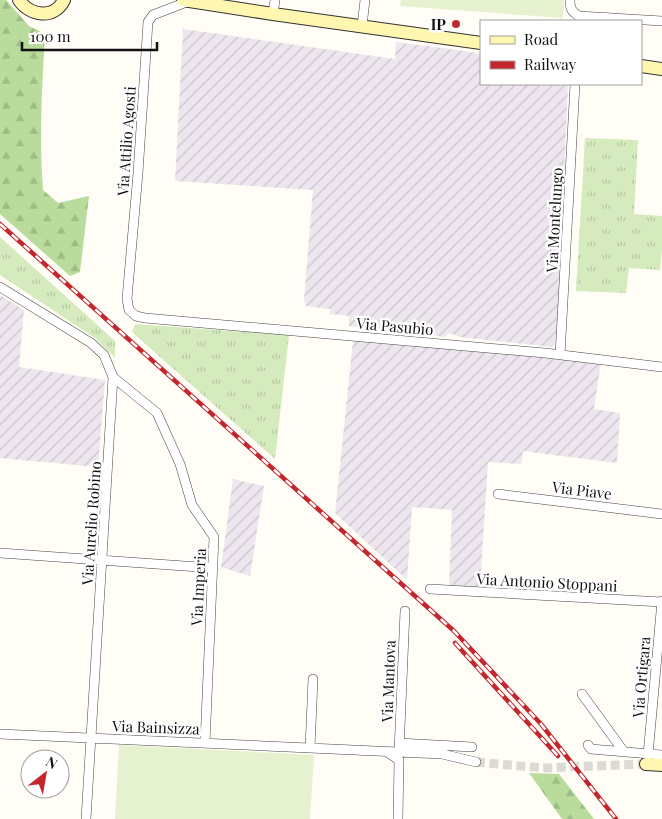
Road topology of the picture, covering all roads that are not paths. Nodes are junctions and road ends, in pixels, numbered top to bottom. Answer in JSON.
{"nodes":[{"id":1,"x":19,"y":0,"type":"edge"},
{"id":2,"x":186,"y":0,"type":"edge"},
{"id":3,"x":274,"y":0,"type":"edge"},
{"id":4,"x":365,"y":0,"type":"edge"},
{"id":5,"x":570,"y":0,"type":"edge"},
{"id":6,"x":65,"y":1,"type":"edge"},
{"id":7,"x":211,"y":2,"type":"edge"},
{"id":8,"x":273,"y":14,"type":"junction"},
{"id":9,"x":662,"y":21,"type":"edge"},
{"id":10,"x":362,"y":26,"type":"junction"},
{"id":11,"x":480,"y":43,"type":"edge"},
{"id":12,"x":642,"y":66,"type":"edge"},
{"id":13,"x":662,"y":69,"type":"edge"},
{"id":14,"x":576,"y":85,"type":"edge"},
{"id":15,"x":0,"y":287,"type":"edge"},
{"id":16,"x":128,"y":310,"type":"joint"},
{"id":17,"x":560,"y":355,"type":"junction"},
{"id":18,"x":662,"y":366,"type":"edge"},
{"id":19,"x":113,"y":377,"type":"junction"},
{"id":20,"x":498,"y":494,"type":"dead end"},
{"id":21,"x":662,"y":514,"type":"edge"},
{"id":22,"x":0,"y":553,"type":"edge"},
{"id":23,"x":102,"y":560,"type":"junction"},
{"id":24,"x":213,"y":568,"type":"junction"},
{"id":25,"x":430,"y":589,"type":"dead end"},
{"id":26,"x":662,"y":602,"type":"edge"},
{"id":27,"x":405,"y":611,"type":"dead end"},
{"id":28,"x":313,"y":679,"type":"dead end"},
{"id":29,"x":582,"y":694,"type":"dead end"},
{"id":30,"x":0,"y":734,"type":"edge"},
{"id":31,"x":91,"y":738,"type":"junction"},
{"id":32,"x":205,"y":743,"type":"junction"},
{"id":33,"x":588,"y":745,"type":"dead end"},
{"id":34,"x":399,"y":747,"type":"junction"},
{"id":35,"x":472,"y":747,"type":"dead end"},
{"id":36,"x":310,"y":748,"type":"junction"},
{"id":37,"x":387,"y":751,"type":"junction"},
{"id":38,"x":624,"y":752,"type":"junction"},
{"id":39,"x":662,"y":755,"type":"edge"},
{"id":40,"x":647,"y":759,"type":"junction"},
{"id":41,"x":476,"y":762,"type":"tunnel mouth"},
{"id":42,"x":662,"y":765,"type":"edge"},
{"id":43,"x":86,"y":819,"type":"edge"},
{"id":44,"x":398,"y":819,"type":"edge"}],
"edges":[{"from":1,"to":6,"type":"main road"},
{"from":2,"to":7,"type":"main road"},
{"from":2,"to":16,"type":"street","name":"Via Attilio Agosti"},
{"from":3,"to":8,"type":"street"},
{"from":4,"to":10,"type":"street"},
{"from":5,"to":9,"type":"street"},
{"from":7,"to":8,"type":"main road"},
{"from":8,"to":10,"type":"main road"},
{"from":10,"to":11,"type":"main road"},
{"from":12,"to":13,"type":"main road"},
{"from":14,"to":17,"type":"street","name":"Via Montelungo"},
{"from":15,"to":19,"type":"street","name":"Via Aurelio Robino"},
{"from":16,"to":17,"type":"street","name":"Via Pasubio"},
{"from":17,"to":18,"type":"street","name":"Via Pasubio"},
{"from":19,"to":23,"type":"street","name":"Via Aurelio Robino"},
{"from":19,"to":24,"type":"street","name":"Via Imperia"},
{"from":20,"to":21,"type":"street","name":"Via Piave"},
{"from":22,"to":23,"type":"street"},
{"from":23,"to":24,"type":"street"},
{"from":23,"to":31,"type":"street","name":"Via Aurelio Robino"},
{"from":24,"to":32,"type":"street","name":"Via Imperia"},
{"from":25,"to":26,"type":"street","name":"Via Antonio Stoppani"},
{"from":26,"to":40,"type":"street","name":"Via Ortigara"},
{"from":27,"to":34,"type":"street","name":"Via Mantova"},
{"from":28,"to":36,"type":"street"},
{"from":29,"to":38,"type":"street"},
{"from":30,"to":31,"type":"street","name":"Via Bainsizza"},
{"from":31,"to":32,"type":"street","name":"Via Bainsizza"},
{"from":31,"to":43,"type":"street","name":"Via Aurelio Robino"},
{"from":32,"to":36,"type":"street","name":"Via Bainsizza"},
{"from":33,"to":38,"type":"street"},
{"from":34,"to":35,"type":"street"},
{"from":34,"to":37,"type":"street","name":"Via Bainsizza"},
{"from":34,"to":41,"type":"street","name":"Via Bainsizza"},
{"from":36,"to":37,"type":"street","name":"Via Bainsizza"},
{"from":37,"to":44,"type":"street"},
{"from":38,"to":40,"type":"street"},
{"from":39,"to":40,"type":"street"},
{"from":40,"to":42,"type":"main road"}]}
